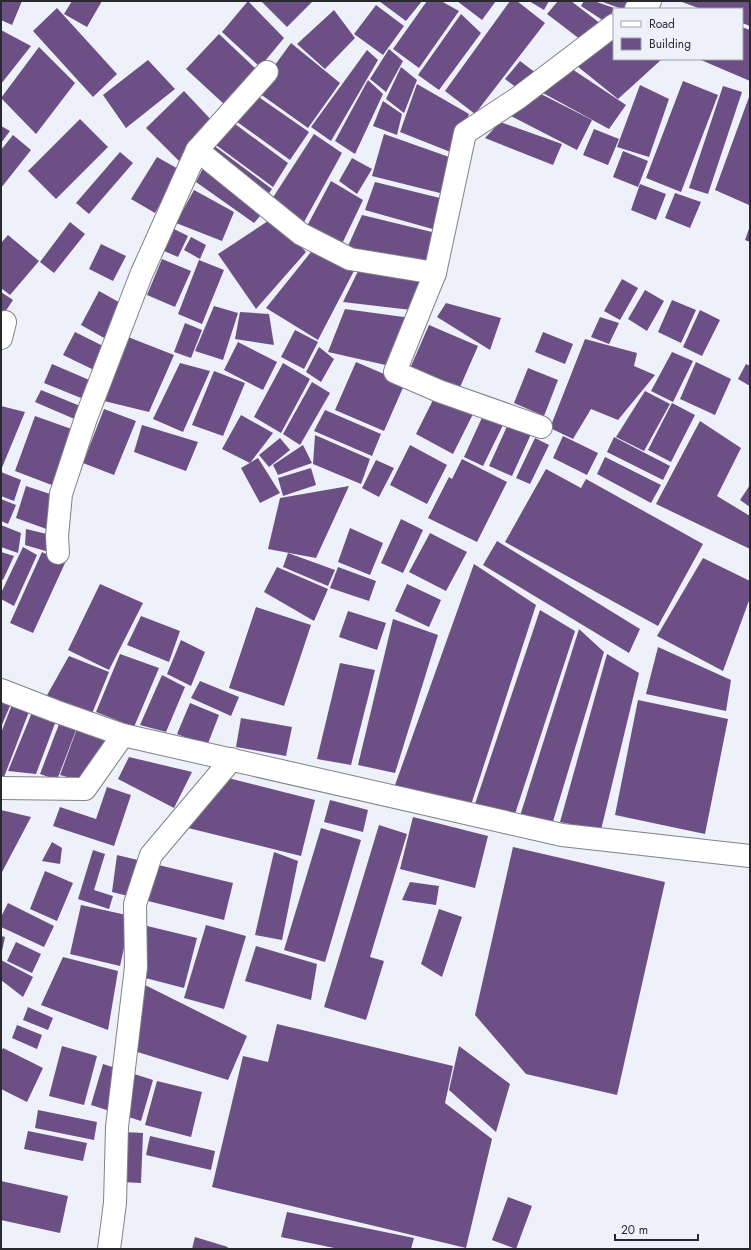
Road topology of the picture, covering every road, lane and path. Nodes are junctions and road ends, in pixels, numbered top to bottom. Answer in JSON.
{"nodes":[{"id":1,"x":650,"y":1,"type":"edge"},
{"id":2,"x":638,"y":8,"type":"edge"},
{"id":3,"x":613,"y":26,"type":"edge"},
{"id":4,"x":267,"y":72,"type":"dead end"},
{"id":5,"x":197,"y":150,"type":"junction"},
{"id":6,"x":435,"y":273,"type":"junction"},
{"id":7,"x":541,"y":427,"type":"dead end"},
{"id":8,"x":58,"y":553,"type":"dead end"},
{"id":9,"x":1,"y":690,"type":"edge"},
{"id":10,"x":123,"y":735,"type":"junction"},
{"id":11,"x":232,"y":759,"type":"junction"},
{"id":12,"x":1,"y":788,"type":"edge"},
{"id":13,"x":750,"y":856,"type":"edge"},
{"id":14,"x":109,"y":1249,"type":"edge"}],
"edges":[{"from":1,"to":2,"type":"street"},
{"from":3,"to":6,"type":"street"},
{"from":4,"to":5,"type":"street"},
{"from":5,"to":6,"type":"street"},
{"from":5,"to":8,"type":"street"},
{"from":6,"to":7,"type":"street"},
{"from":9,"to":10,"type":"street"},
{"from":10,"to":11,"type":"street"},
{"from":10,"to":12,"type":"street"},
{"from":11,"to":13,"type":"street"},
{"from":11,"to":14,"type":"street"}]}
